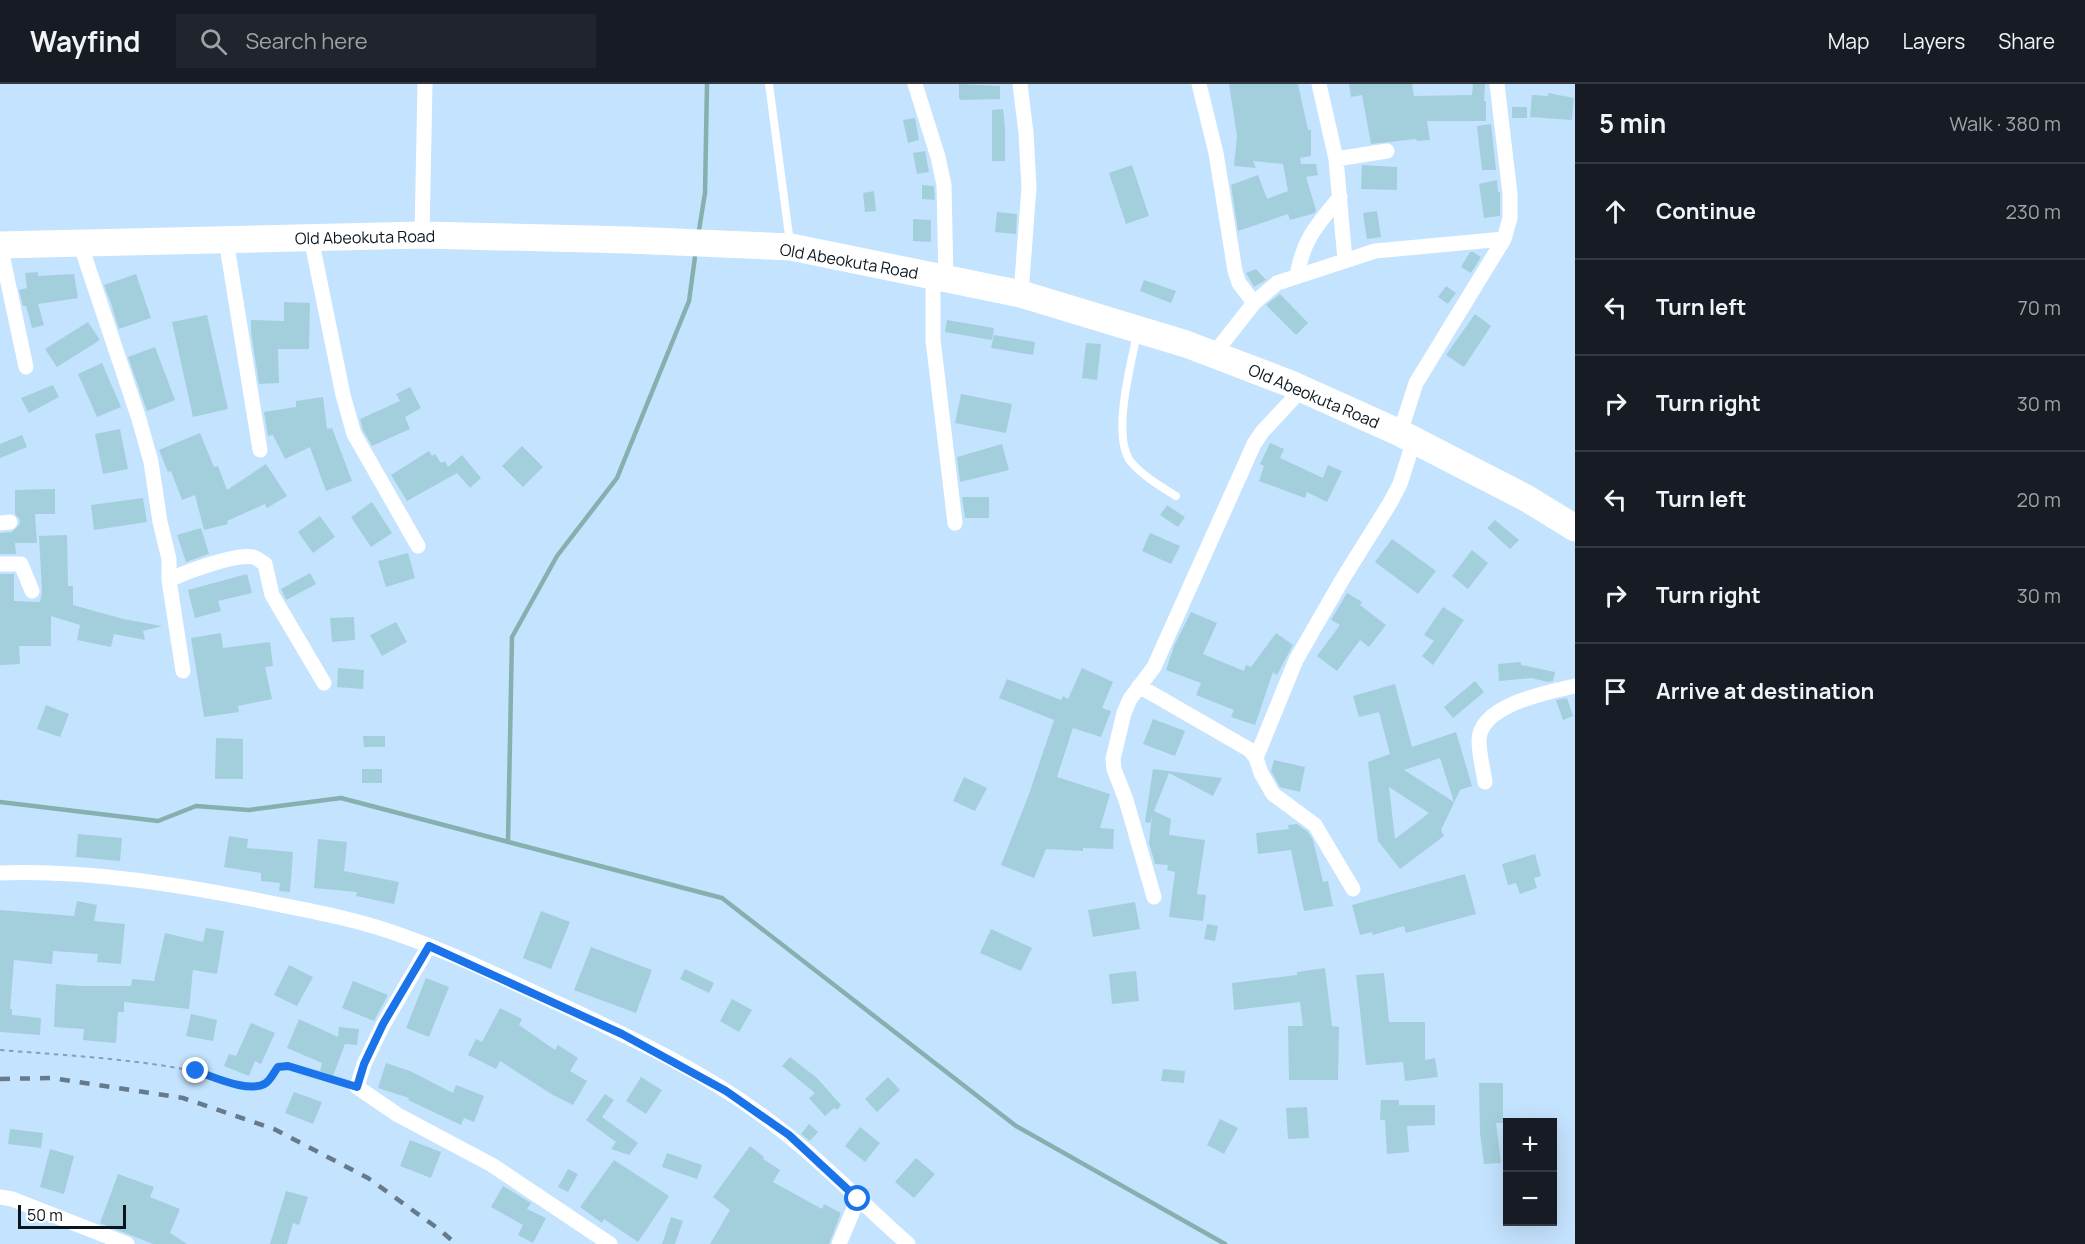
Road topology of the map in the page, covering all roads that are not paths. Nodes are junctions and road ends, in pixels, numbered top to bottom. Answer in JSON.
{"nodes":[{"id":1,"x":425,"y":84,"type":"edge"},
{"id":2,"x":769,"y":84,"type":"edge"},
{"id":3,"x":915,"y":84,"type":"edge"},
{"id":4,"x":1020,"y":84,"type":"edge"},
{"id":5,"x":1198,"y":84,"type":"edge"},
{"id":6,"x":1319,"y":84,"type":"edge"},
{"id":7,"x":1497,"y":84,"type":"edge"},
{"id":8,"x":1387,"y":151,"type":"dead end"},
{"id":9,"x":1336,"y":159,"type":"junction"},
{"id":10,"x":1340,"y":197,"type":"junction"},
{"id":11,"x":1316,"y":226,"type":"junction"},
{"id":12,"x":422,"y":235,"type":"junction"},
{"id":13,"x":1343,"y":235,"type":"junction"},
{"id":14,"x":311,"y":238,"type":"junction"},
{"id":15,"x":1504,"y":239,"type":"junction"},
{"id":16,"x":226,"y":240,"type":"junction"},
{"id":17,"x":3,"y":242,"type":"edge"},
{"id":18,"x":80,"y":243,"type":"junction"},
{"id":19,"x":790,"y":247,"type":"junction"},
{"id":20,"x":1345,"y":260,"type":"junction"},
{"id":21,"x":1298,"y":276,"type":"junction"},
{"id":22,"x":940,"y":277,"type":"junction"},
{"id":23,"x":1021,"y":294,"type":"junction"},
{"id":24,"x":1254,"y":303,"type":"junction"},
{"id":25,"x":1138,"y":329,"type":"junction"},
{"id":26,"x":1213,"y":355,"type":"junction"},
{"id":27,"x":26,"y":367,"type":"dead end"},
{"id":28,"x":1302,"y":389,"type":"junction"},
{"id":29,"x":1407,"y":436,"type":"junction"},
{"id":30,"x":260,"y":450,"type":"dead end"},
{"id":31,"x":1176,"y":496,"type":"dead end"},
{"id":32,"x":955,"y":523,"type":"dead end"},
{"id":33,"x":1575,"y":528,"type":"edge"},
{"id":34,"x":418,"y":546,"type":"dead end"},
{"id":35,"x":0,"y":564,"type":"edge"},
{"id":36,"x":169,"y":580,"type":"junction"},
{"id":37,"x":32,"y":591,"type":"dead end"},
{"id":38,"x":183,"y":671,"type":"dead end"},
{"id":39,"x":324,"y":683,"type":"dead end"},
{"id":40,"x":1139,"y":686,"type":"junction"},
{"id":41,"x":1575,"y":686,"type":"edge"},
{"id":42,"x":1256,"y":758,"type":"junction"},
{"id":43,"x":1485,"y":782,"type":"dead end"},
{"id":44,"x":0,"y":873,"type":"edge"},
{"id":45,"x":1353,"y":889,"type":"dead end"},
{"id":46,"x":1154,"y":897,"type":"dead end"},
{"id":47,"x":429,"y":946,"type":"junction"},
{"id":48,"x":0,"y":1197,"type":"edge"},
{"id":49,"x":858,"y":1199,"type":"junction"},
{"id":50,"x":126,"y":1244,"type":"edge"},
{"id":51,"x":610,"y":1244,"type":"edge"},
{"id":52,"x":839,"y":1244,"type":"edge"},
{"id":53,"x":908,"y":1244,"type":"edge"}],
"edges":[{"from":1,"to":12,"type":"street"},
{"from":2,"to":19,"type":"lane"},
{"from":3,"to":22,"type":"street"},
{"from":4,"to":23,"type":"street"},
{"from":5,"to":24,"type":"street"},
{"from":6,"to":9,"type":"street"},
{"from":7,"to":15,"type":"street"},
{"from":8,"to":9,"type":"street"},
{"from":9,"to":10,"type":"street"},
{"from":10,"to":11,"type":"street"},
{"from":10,"to":13,"type":"street"},
{"from":11,"to":13,"type":"street"},
{"from":11,"to":21,"type":"street"},
{"from":12,"to":14,"type":"highway","name":"Old Abeokuta Road"},
{"from":12,"to":19,"type":"highway","name":"Old Abeokuta Road"},
{"from":13,"to":20,"type":"street"},
{"from":14,"to":16,"type":"highway","name":"Old Abeokuta Road"},
{"from":14,"to":34,"type":"street"},
{"from":15,"to":20,"type":"street"},
{"from":15,"to":29,"type":"street"},
{"from":16,"to":18,"type":"highway","name":"Old Abeokuta Road"},
{"from":16,"to":30,"type":"street"},
{"from":17,"to":18,"type":"highway","name":"Old Abeokuta Road"},
{"from":17,"to":27,"type":"street"},
{"from":18,"to":36,"type":"street"},
{"from":19,"to":22,"type":"highway","name":"Old Abeokuta Road"},
{"from":20,"to":21,"type":"street"},
{"from":21,"to":24,"type":"street"},
{"from":22,"to":23,"type":"highway","name":"Old Abeokuta Road"},
{"from":22,"to":32,"type":"street"},
{"from":23,"to":25,"type":"highway","name":"Old Abeokuta Road"},
{"from":24,"to":26,"type":"street"},
{"from":25,"to":26,"type":"highway","name":"Old Abeokuta Road"},
{"from":25,"to":31,"type":"lane"},
{"from":26,"to":28,"type":"highway","name":"Old Abeokuta Road"},
{"from":28,"to":29,"type":"highway","name":"Old Abeokuta Road"},
{"from":28,"to":40,"type":"street"},
{"from":29,"to":33,"type":"highway","name":"Old Abeokuta Road"},
{"from":29,"to":42,"type":"street"},
{"from":35,"to":37,"type":"street"},
{"from":36,"to":38,"type":"street"},
{"from":36,"to":39,"type":"street"},
{"from":40,"to":42,"type":"street"},
{"from":40,"to":46,"type":"street"},
{"from":41,"to":43,"type":"street"},
{"from":42,"to":45,"type":"street"},
{"from":44,"to":47,"type":"street"},
{"from":47,"to":49,"type":"street"},
{"from":47,"to":51,"type":"street"},
{"from":48,"to":50,"type":"street"},
{"from":49,"to":52,"type":"street"},
{"from":49,"to":53,"type":"street"}]}
